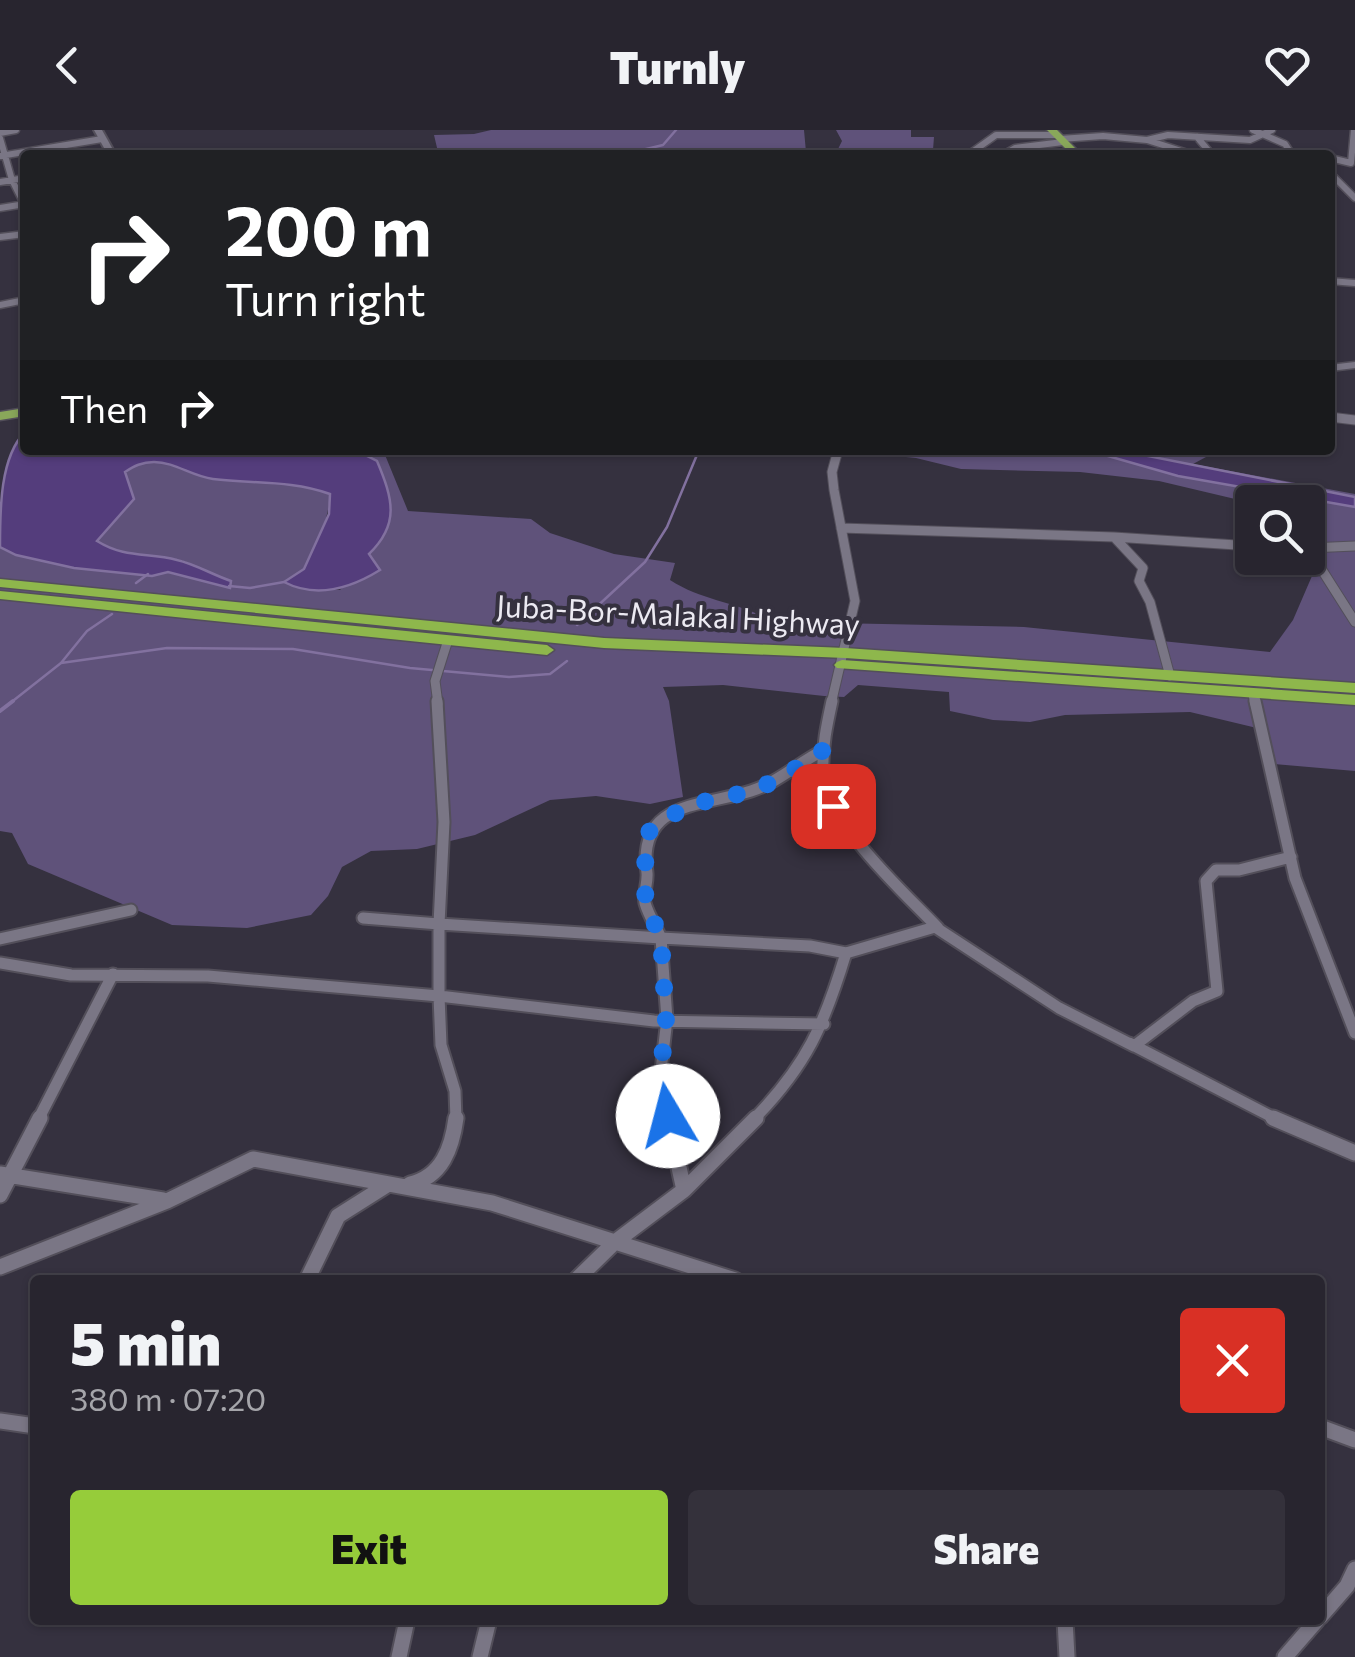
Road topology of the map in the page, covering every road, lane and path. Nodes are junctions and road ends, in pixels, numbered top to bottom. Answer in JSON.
{"nodes":[{"id":1,"x":16,"y":130,"type":"edge"},
{"id":2,"x":1254,"y":130,"type":"edge"},
{"id":3,"x":1354,"y":130,"type":"edge"},
{"id":4,"x":1269,"y":132,"type":"edge"},
{"id":5,"x":100,"y":134,"type":"edge"},
{"id":6,"x":0,"y":136,"type":"edge"},
{"id":7,"x":1058,"y":136,"type":"edge"},
{"id":8,"x":1197,"y":137,"type":"junction"},
{"id":9,"x":1147,"y":140,"type":"junction"},
{"id":10,"x":26,"y":150,"type":"edge"},
{"id":11,"x":975,"y":150,"type":"edge"},
{"id":12,"x":1012,"y":150,"type":"edge"},
{"id":13,"x":1178,"y":150,"type":"edge"},
{"id":14,"x":1208,"y":150,"type":"edge"},
{"id":15,"x":1289,"y":150,"type":"edge"},
{"id":16,"x":3,"y":155,"type":"edge"},
{"id":17,"x":1353,"y":163,"type":"edge"},
{"id":18,"x":20,"y":179,"type":"edge"},
{"id":19,"x":12,"y":180,"type":"junction"},
{"id":20,"x":1335,"y":180,"type":"edge"},
{"id":21,"x":0,"y":182,"type":"edge"},
{"id":22,"x":20,"y":195,"type":"edge"},
{"id":23,"x":1355,"y":198,"type":"edge"},
{"id":24,"x":837,"y":455,"type":"edge"},
{"id":25,"x":841,"y":528,"type":"junction"},
{"id":26,"x":1114,"y":537,"type":"junction"},
{"id":27,"x":1235,"y":545,"type":"edge"},
{"id":28,"x":1355,"y":546,"type":"edge"},
{"id":29,"x":1325,"y":547,"type":"edge"},
{"id":30,"x":1325,"y":575,"type":"edge"},
{"id":31,"x":0,"y":582,"type":"edge"},
{"id":32,"x":0,"y":595,"type":"edge"},
{"id":33,"x":1355,"y":622,"type":"edge"},
{"id":34,"x":446,"y":643,"type":"junction"},
{"id":35,"x":843,"y":659,"type":"junction"},
{"id":36,"x":1170,"y":676,"type":"junction"},
{"id":37,"x":1355,"y":688,"type":"edge"},
{"id":38,"x":1253,"y":694,"type":"junction"},
{"id":39,"x":1355,"y":700,"type":"edge"},
{"id":40,"x":824,"y":750,"type":"junction"},
{"id":41,"x":1291,"y":857,"type":"junction"},
{"id":42,"x":131,"y":910,"type":"dead end"},
{"id":43,"x":364,"y":918,"type":"dead end"},
{"id":44,"x":439,"y":924,"type":"junction"},
{"id":45,"x":661,"y":938,"type":"junction"},
{"id":46,"x":0,"y":939,"type":"edge"},
{"id":47,"x":846,"y":953,"type":"junction"},
{"id":48,"x":0,"y":963,"type":"edge"},
{"id":49,"x":112,"y":974,"type":"junction"},
{"id":50,"x":438,"y":996,"type":"junction"},
{"id":51,"x":666,"y":1019,"type":"junction"},
{"id":52,"x":824,"y":1024,"type":"junction"},
{"id":53,"x":1355,"y":1033,"type":"edge"},
{"id":54,"x":1134,"y":1046,"type":"junction"},
{"id":55,"x":1355,"y":1152,"type":"edge"},
{"id":56,"x":6,"y":1174,"type":"edge"},
{"id":57,"x":384,"y":1185,"type":"junction"},
{"id":58,"x":684,"y":1190,"type":"junction"},
{"id":59,"x":0,"y":1194,"type":"edge"},
{"id":60,"x":167,"y":1200,"type":"junction"},
{"id":61,"x":614,"y":1242,"type":"junction"},
{"id":62,"x":0,"y":1267,"type":"edge"},
{"id":63,"x":310,"y":1275,"type":"edge"},
{"id":64,"x":581,"y":1275,"type":"edge"},
{"id":65,"x":719,"y":1275,"type":"edge"},
{"id":66,"x":0,"y":1421,"type":"edge"},
{"id":67,"x":30,"y":1425,"type":"edge"},
{"id":68,"x":1325,"y":1429,"type":"edge"},
{"id":69,"x":1355,"y":1440,"type":"edge"},
{"id":70,"x":1355,"y":1568,"type":"edge"},
{"id":71,"x":1325,"y":1611,"type":"edge"},
{"id":72,"x":406,"y":1625,"type":"edge"},
{"id":73,"x":488,"y":1625,"type":"edge"},
{"id":74,"x":1065,"y":1625,"type":"edge"},
{"id":75,"x":1313,"y":1625,"type":"edge"},
{"id":76,"x":399,"y":1657,"type":"edge"},
{"id":77,"x":480,"y":1657,"type":"edge"},
{"id":78,"x":1067,"y":1657,"type":"edge"},
{"id":79,"x":1285,"y":1657,"type":"edge"}],
"edges":[{"from":1,"to":6,"type":"street"},
{"from":2,"to":4,"type":"street"},
{"from":3,"to":17,"type":"street"},
{"from":4,"to":8,"type":"street"},
{"from":4,"to":15,"type":"street"},
{"from":5,"to":10,"type":"street"},
{"from":6,"to":16,"type":"street"},
{"from":7,"to":9,"type":"street"},
{"from":7,"to":11,"type":"street"},
{"from":7,"to":12,"type":"street"},
{"from":8,"to":9,"type":"street"},
{"from":8,"to":14,"type":"street"},
{"from":9,"to":13,"type":"street"},
{"from":16,"to":19,"type":"street"},
{"from":18,"to":19,"type":"street"},
{"from":19,"to":21,"type":"street"},
{"from":19,"to":22,"type":"street"},
{"from":20,"to":23,"type":"street"},
{"from":24,"to":25,"type":"street"},
{"from":25,"to":26,"type":"street"},
{"from":25,"to":35,"type":"street"},
{"from":26,"to":27,"type":"street"},
{"from":26,"to":36,"type":"street"},
{"from":28,"to":29,"type":"street"},
{"from":30,"to":33,"type":"street"},
{"from":31,"to":35,"type":"highway","name":"Juba-Bor-Malakal Highway"},
{"from":32,"to":34,"type":"highway","name":"Juba-Bor-Malakal Highway"},
{"from":34,"to":35,"type":"highway","name":"Juba-Bor-Malakal Highway"},
{"from":34,"to":44,"type":"street"},
{"from":35,"to":36,"type":"highway","name":"Juba-Bor-Malakal Highway"},
{"from":35,"to":38,"type":"highway","name":"Juba-Bor-Malakal Highway"},
{"from":35,"to":40,"type":"street"},
{"from":36,"to":37,"type":"highway","name":"Juba-Bor-Malakal Highway"},
{"from":38,"to":39,"type":"highway","name":"Juba-Bor-Malakal Highway"},
{"from":38,"to":41,"type":"street"},
{"from":40,"to":45,"type":"street"},
{"from":40,"to":54,"type":"street"},
{"from":41,"to":53,"type":"street"},
{"from":41,"to":54,"type":"street"},
{"from":42,"to":46,"type":"street"},
{"from":43,"to":44,"type":"street"},
{"from":44,"to":45,"type":"street"},
{"from":44,"to":50,"type":"street"},
{"from":45,"to":47,"type":"street"},
{"from":45,"to":51,"type":"street"},
{"from":47,"to":52,"type":"street"},
{"from":47,"to":54,"type":"street"},
{"from":48,"to":49,"type":"street"},
{"from":49,"to":50,"type":"street"},
{"from":49,"to":56,"type":"street"},
{"from":50,"to":51,"type":"street"},
{"from":50,"to":57,"type":"street"},
{"from":51,"to":52,"type":"street"},
{"from":51,"to":58,"type":"street"},
{"from":52,"to":58,"type":"street"},
{"from":54,"to":55,"type":"street"},
{"from":56,"to":59,"type":"street"},
{"from":56,"to":60,"type":"street"},
{"from":57,"to":60,"type":"street"},
{"from":57,"to":61,"type":"street"},
{"from":57,"to":63,"type":"street"},
{"from":58,"to":61,"type":"street"},
{"from":60,"to":62,"type":"street"},
{"from":61,"to":64,"type":"street"},
{"from":61,"to":65,"type":"street"},
{"from":66,"to":67,"type":"street"},
{"from":68,"to":69,"type":"street"},
{"from":70,"to":71,"type":"street"},
{"from":72,"to":76,"type":"street"},
{"from":73,"to":77,"type":"street"},
{"from":74,"to":78,"type":"street"},
{"from":75,"to":79,"type":"street"}]}
